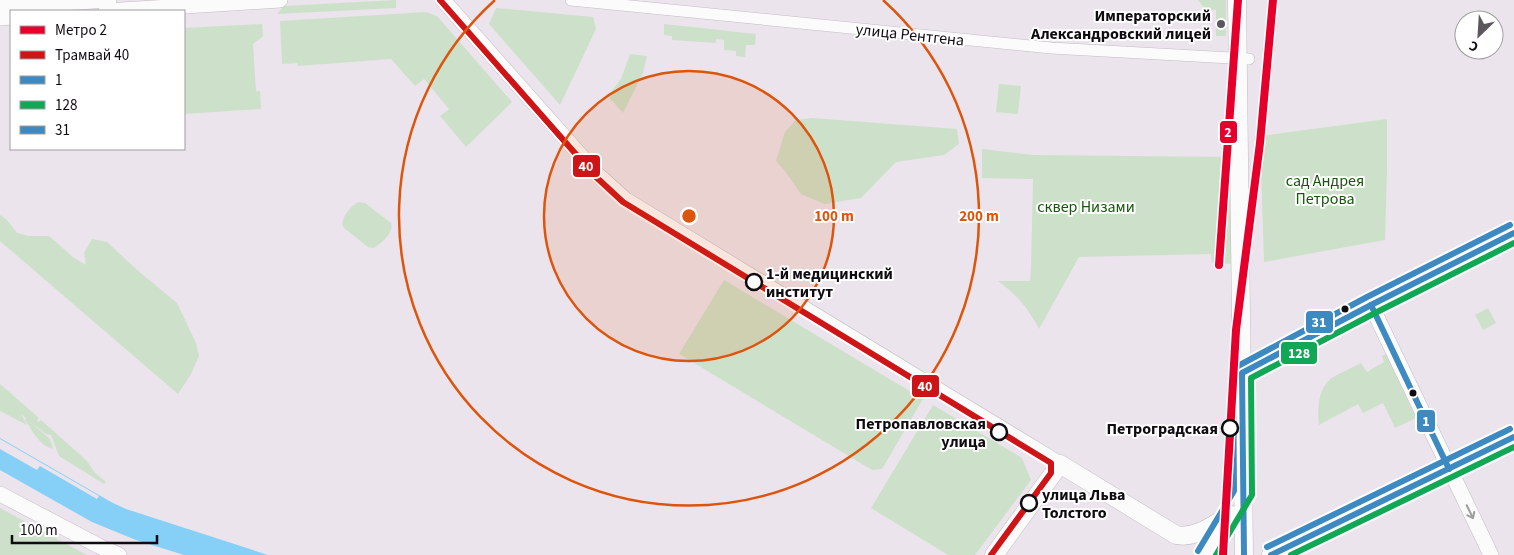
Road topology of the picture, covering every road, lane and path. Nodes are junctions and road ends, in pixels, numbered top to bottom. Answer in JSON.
{"nodes":[{"id":1,"x":109,"y":0,"type":"edge"},
{"id":2,"x":280,"y":0,"type":"edge"},
{"id":3,"x":443,"y":0,"type":"edge"},
{"id":4,"x":571,"y":0,"type":"edge"},
{"id":5,"x":1237,"y":0,"type":"edge"},
{"id":6,"x":1248,"y":0,"type":"edge"},
{"id":7,"x":0,"y":7,"type":"edge"},
{"id":8,"x":122,"y":10,"type":"edge"},
{"id":9,"x":1243,"y":59,"type":"junction"},
{"id":10,"x":1514,"y":233,"type":"edge"},
{"id":11,"x":1371,"y":305,"type":"junction"},
{"id":12,"x":1248,"y":370,"type":"junction"},
{"id":13,"x":1514,"y":437,"type":"edge"},
{"id":14,"x":1060,"y":464,"type":"junction"},
{"id":15,"x":1449,"y":469,"type":"junction"},
{"id":16,"x":0,"y":494,"type":"edge"},
{"id":17,"x":1243,"y":494,"type":"junction"},
{"id":18,"x":1230,"y":515,"type":"junction"},
{"id":19,"x":1208,"y":553,"type":"edge"},
{"id":20,"x":119,"y":555,"type":"edge"},
{"id":21,"x":994,"y":555,"type":"edge"},
{"id":22,"x":1244,"y":555,"type":"edge"},
{"id":23,"x":1255,"y":555,"type":"edge"},
{"id":24,"x":1271,"y":555,"type":"edge"},
{"id":25,"x":1491,"y":555,"type":"edge"}],
"edges":[{"from":1,"to":7,"type":"street"},
{"from":2,"to":8,"type":"street"},
{"from":3,"to":14,"type":"street"},
{"from":4,"to":9,"type":"street","name":"улица Рентгена"},
{"from":5,"to":9,"type":"main road"},
{"from":6,"to":9,"type":"main road"},
{"from":9,"to":12,"type":"main road"},
{"from":10,"to":11,"type":"main road"},
{"from":11,"to":12,"type":"main road"},
{"from":11,"to":15,"type":"street"},
{"from":12,"to":17,"type":"main road"},
{"from":12,"to":23,"type":"main road"},
{"from":13,"to":15,"type":"main road"},
{"from":14,"to":18,"type":"main road"},
{"from":14,"to":21,"type":"main road"},
{"from":15,"to":24,"type":"main road"},
{"from":15,"to":25,"type":"street","one_way":true},
{"from":16,"to":20,"type":"street"},
{"from":17,"to":18,"type":"main road"},
{"from":17,"to":22,"type":"main road"},
{"from":18,"to":19,"type":"main road"}]}
